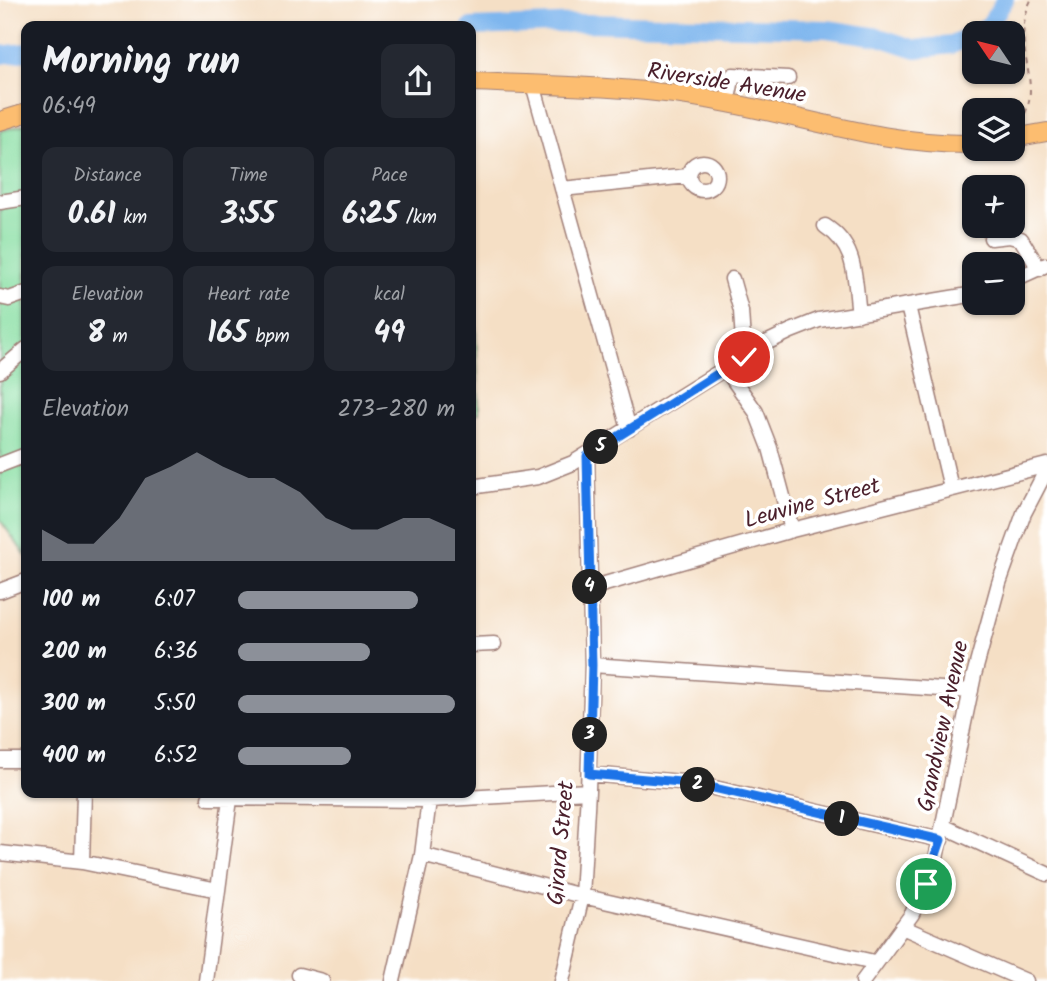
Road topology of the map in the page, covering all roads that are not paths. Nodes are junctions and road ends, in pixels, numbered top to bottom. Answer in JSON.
{"nodes":[{"id":1,"x":476,"y":82,"type":"edge"},
{"id":2,"x":786,"y":83,"type":"road end"},
{"id":3,"x":533,"y":84,"type":"junction"},
{"id":4,"x":727,"y":103,"type":"junction"},
{"id":5,"x":21,"y":115,"type":"edge"},
{"id":6,"x":0,"y":121,"type":"edge"},
{"id":7,"x":1047,"y":132,"type":"edge"},
{"id":8,"x":1025,"y":136,"type":"edge"},
{"id":9,"x":962,"y":143,"type":"edge"},
{"id":10,"x":688,"y":176,"type":"dead end"},
{"id":11,"x":562,"y":189,"type":"junction"},
{"id":12,"x":21,"y":199,"type":"edge"},
{"id":13,"x":0,"y":202,"type":"edge"},
{"id":14,"x":825,"y":226,"type":"dead end"},
{"id":15,"x":1017,"y":238,"type":"edge"},
{"id":16,"x":1043,"y":267,"type":"edge"},
{"id":17,"x":1025,"y":275,"type":"edge"},
{"id":18,"x":732,"y":279,"type":"dead end"},
{"id":19,"x":21,"y":295,"type":"edge"},
{"id":20,"x":962,"y":296,"type":"edge"},
{"id":21,"x":0,"y":297,"type":"edge"},
{"id":22,"x":908,"y":306,"type":"junction"},
{"id":23,"x":859,"y":314,"type":"junction"},
{"id":24,"x":21,"y":353,"type":"edge"},
{"id":25,"x":744,"y":357,"type":"junction"},
{"id":26,"x":725,"y":368,"type":"junction"},
{"id":27,"x":0,"y":371,"type":"edge"},
{"id":28,"x":629,"y":429,"type":"junction"},
{"id":29,"x":587,"y":456,"type":"junction"},
{"id":30,"x":21,"y":457,"type":"edge"},
{"id":31,"x":0,"y":465,"type":"edge"},
{"id":32,"x":1047,"y":467,"type":"edge"},
{"id":33,"x":476,"y":486,"type":"edge"},
{"id":34,"x":951,"y":488,"type":"junction"},
{"id":35,"x":792,"y":530,"type":"junction"},
{"id":36,"x":21,"y":583,"type":"edge"},
{"id":37,"x":590,"y":588,"type":"junction"},
{"id":38,"x":0,"y":591,"type":"edge"},
{"id":39,"x":494,"y":644,"type":"dead end"},
{"id":40,"x":476,"y":645,"type":"edge"},
{"id":41,"x":592,"y":665,"type":"junction"},
{"id":42,"x":971,"y":691,"type":"junction"},
{"id":43,"x":0,"y":760,"type":"edge"},
{"id":44,"x":21,"y":760,"type":"edge"},
{"id":45,"x":589,"y":774,"type":"junction"},
{"id":46,"x":588,"y":792,"type":"junction"},
{"id":47,"x":85,"y":798,"type":"edge"},
{"id":48,"x":209,"y":798,"type":"dead end"},
{"id":49,"x":274,"y":798,"type":"edge"},
{"id":50,"x":396,"y":798,"type":"edge"},
{"id":51,"x":469,"y":798,"type":"edge"},
{"id":52,"x":476,"y":798,"type":"edge"},
{"id":53,"x":230,"y":799,"type":"junction"},
{"id":54,"x":429,"y":800,"type":"junction"},
{"id":55,"x":943,"y":834,"type":"junction"},
{"id":56,"x":0,"y":853,"type":"edge"},
{"id":57,"x":422,"y":855,"type":"junction"},
{"id":58,"x":82,"y":862,"type":"junction"},
{"id":59,"x":1047,"y":874,"type":"edge"},
{"id":60,"x":218,"y":890,"type":"junction"},
{"id":61,"x":582,"y":896,"type":"junction"},
{"id":62,"x":902,"y":927,"type":"junction"},
{"id":63,"x":874,"y":962,"type":"junction"},
{"id":64,"x":299,"y":975,"type":"dead end"},
{"id":65,"x":206,"y":981,"type":"edge"},
{"id":66,"x":322,"y":981,"type":"edge"},
{"id":67,"x":393,"y":981,"type":"edge"},
{"id":68,"x":562,"y":981,"type":"edge"},
{"id":69,"x":863,"y":981,"type":"edge"},
{"id":70,"x":1026,"y":981,"type":"edge"}],
"edges":[{"from":1,"to":3,"type":"main road","name":"Riverside Avenue"},
{"from":2,"to":4,"type":"street"},
{"from":3,"to":4,"type":"main road","name":"Riverside Avenue"},
{"from":3,"to":11,"type":"street"},
{"from":4,"to":9,"type":"main road","name":"Riverside Avenue"},
{"from":5,"to":6,"type":"main road"},
{"from":7,"to":8,"type":"main road"},
{"from":10,"to":11,"type":"street"},
{"from":11,"to":28,"type":"street"},
{"from":12,"to":13,"type":"street"},
{"from":14,"to":23,"type":"street"},
{"from":15,"to":16,"type":"street"},
{"from":16,"to":17,"type":"street"},
{"from":18,"to":25,"type":"street"},
{"from":19,"to":21,"type":"street"},
{"from":20,"to":22,"type":"street"},
{"from":22,"to":23,"type":"street"},
{"from":22,"to":34,"type":"street"},
{"from":23,"to":25,"type":"street"},
{"from":24,"to":27,"type":"street"},
{"from":25,"to":26,"type":"street"},
{"from":26,"to":28,"type":"street"},
{"from":26,"to":35,"type":"street"},
{"from":28,"to":29,"type":"street"},
{"from":29,"to":33,"type":"street"},
{"from":29,"to":37,"type":"street","name":"Girard Street"},
{"from":30,"to":31,"type":"street"},
{"from":32,"to":34,"type":"street","name":"Leuvine Street"},
{"from":32,"to":42,"type":"street","name":"Grandview Avenue"},
{"from":34,"to":35,"type":"street","name":"Leuvine Street"},
{"from":35,"to":37,"type":"street","name":"Leuvine Street"},
{"from":36,"to":38,"type":"street"},
{"from":37,"to":41,"type":"street","name":"Girard Street"},
{"from":39,"to":40,"type":"street"},
{"from":41,"to":42,"type":"street"},
{"from":41,"to":45,"type":"street","name":"Girard Street"},
{"from":42,"to":55,"type":"street","name":"Grandview Avenue"},
{"from":43,"to":44,"type":"street"},
{"from":45,"to":46,"type":"street","name":"Girard Street"},
{"from":45,"to":55,"type":"street"},
{"from":46,"to":52,"type":"street"},
{"from":46,"to":61,"type":"street","name":"Girard Street"},
{"from":47,"to":58,"type":"street"},
{"from":48,"to":53,"type":"street"},
{"from":49,"to":53,"type":"street"},
{"from":50,"to":54,"type":"street"},
{"from":51,"to":54,"type":"street"},
{"from":53,"to":60,"type":"street"},
{"from":54,"to":57,"type":"street"},
{"from":55,"to":59,"type":"street"},
{"from":55,"to":62,"type":"street","name":"Grandview Avenue"},
{"from":56,"to":58,"type":"street"},
{"from":57,"to":61,"type":"street"},
{"from":57,"to":67,"type":"street"},
{"from":58,"to":60,"type":"street"},
{"from":60,"to":65,"type":"street"},
{"from":61,"to":63,"type":"street"},
{"from":61,"to":68,"type":"street","name":"Girard Street"},
{"from":62,"to":63,"type":"street","name":"Grandview Avenue"},
{"from":62,"to":70,"type":"street"},
{"from":63,"to":69,"type":"street","name":"Grandview Avenue"},
{"from":64,"to":66,"type":"street"}]}
